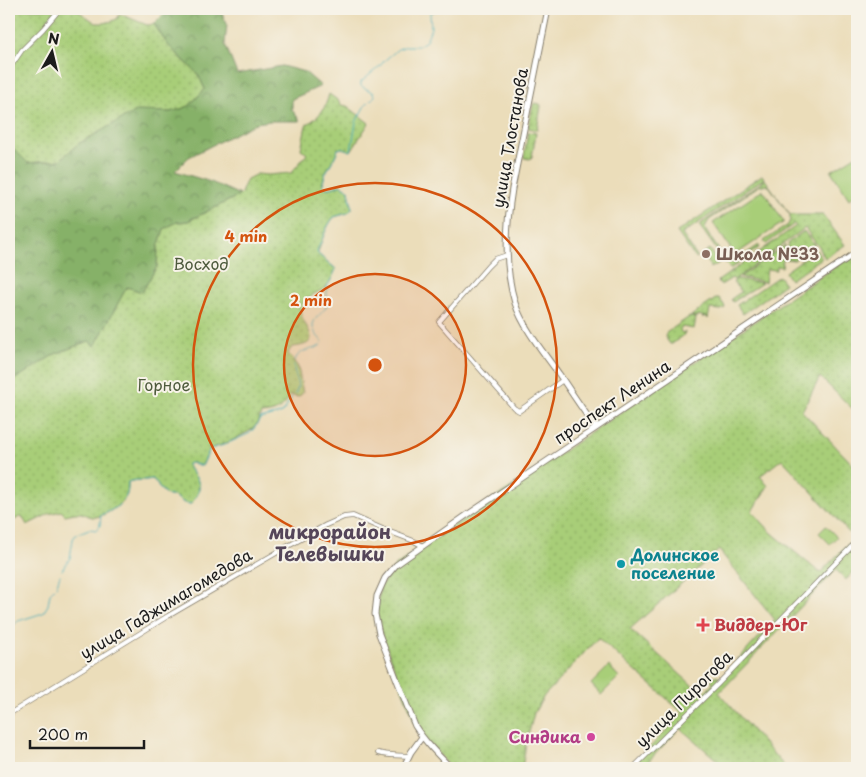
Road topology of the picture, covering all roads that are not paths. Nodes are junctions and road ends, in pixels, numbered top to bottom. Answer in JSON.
{"nodes":[{"id":1,"x":60,"y":9,"type":"edge"},
{"id":2,"x":548,"y":9,"type":"edge"},
{"id":3,"x":9,"y":69,"type":"edge"},
{"id":4,"x":857,"y":252,"type":"edge"},
{"id":5,"x":507,"y":255,"type":"junction"},
{"id":6,"x":563,"y":380,"type":"junction"},
{"id":7,"x":596,"y":428,"type":"junction"},
{"id":8,"x":857,"y":540,"type":"edge"},
{"id":9,"x":423,"y":546,"type":"junction"},
{"id":10,"x":9,"y":714,"type":"edge"},
{"id":11,"x":422,"y":737,"type":"junction"},
{"id":12,"x":378,"y":753,"type":"dead end"},
{"id":13,"x":409,"y":756,"type":"junction"},
{"id":14,"x":403,"y":768,"type":"edge"},
{"id":15,"x":451,"y":768,"type":"edge"},
{"id":16,"x":633,"y":768,"type":"edge"}],
"edges":[{"from":1,"to":3,"type":"street"},
{"from":2,"to":5,"type":"main road","name":"улица Тлостанова"},
{"from":4,"to":7,"type":"main road","name":"проспект Ленина"},
{"from":5,"to":6,"type":"main road","name":"улица Тлостанова"},
{"from":5,"to":6,"type":"street"},
{"from":6,"to":7,"type":"main road","name":"улица Тлостанова"},
{"from":7,"to":9,"type":"main road","name":"проспект Ленина"},
{"from":8,"to":16,"type":"street","name":"улица Пирогова"},
{"from":9,"to":10,"type":"street","name":"улица Гаджимагомедова"},
{"from":9,"to":11,"type":"main road","name":"проспект Ленина"},
{"from":11,"to":13,"type":"main road"},
{"from":11,"to":15,"type":"main road"},
{"from":12,"to":13,"type":"street"},
{"from":13,"to":14,"type":"main road"}]}
